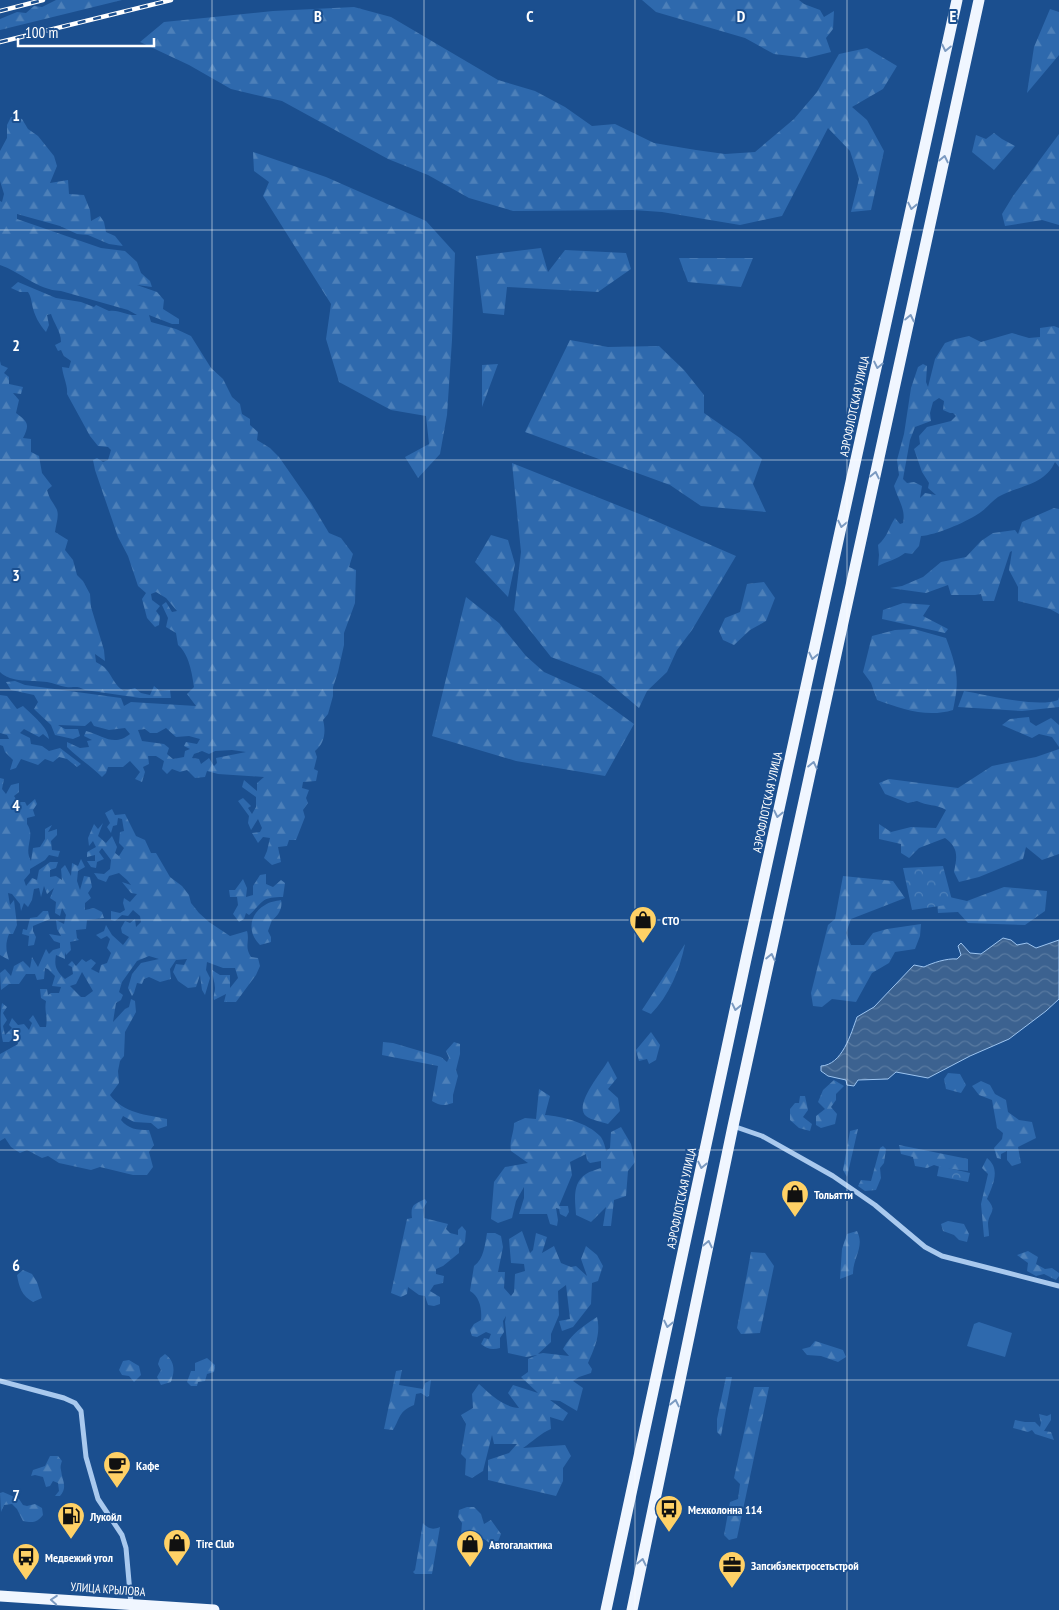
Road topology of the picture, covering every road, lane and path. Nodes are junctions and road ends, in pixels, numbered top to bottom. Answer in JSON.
{"nodes":[{"id":1,"x":957,"y":0,"type":"edge"},
{"id":2,"x":979,"y":0,"type":"edge"},
{"id":3,"x":733,"y":1126,"type":"junction"},
{"id":4,"x":1059,"y":1286,"type":"edge"},
{"id":5,"x":0,"y":1381,"type":"edge"},
{"id":6,"x":0,"y":1596,"type":"edge"},
{"id":7,"x":131,"y":1605,"type":"junction"},
{"id":8,"x":214,"y":1610,"type":"edge"},
{"id":9,"x":606,"y":1610,"type":"edge"},
{"id":10,"x":632,"y":1610,"type":"edge"}],
"edges":[{"from":1,"to":9,"type":"main road","name":"АЭРОФЛОТСКАЯ УЛИЦА","one_way":true},
{"from":3,"to":2,"type":"main road","one_way":true},
{"from":3,"to":4,"type":"street"},
{"from":10,"to":3,"type":"main road","one_way":true},
{"from":5,"to":7,"type":"street"},
{"from":7,"to":6,"type":"main road","name":"УЛИЦА КРЫЛОВА","one_way":true},
{"from":7,"to":8,"type":"main road","name":"УЛИЦА КРЫЛОВА"}]}
